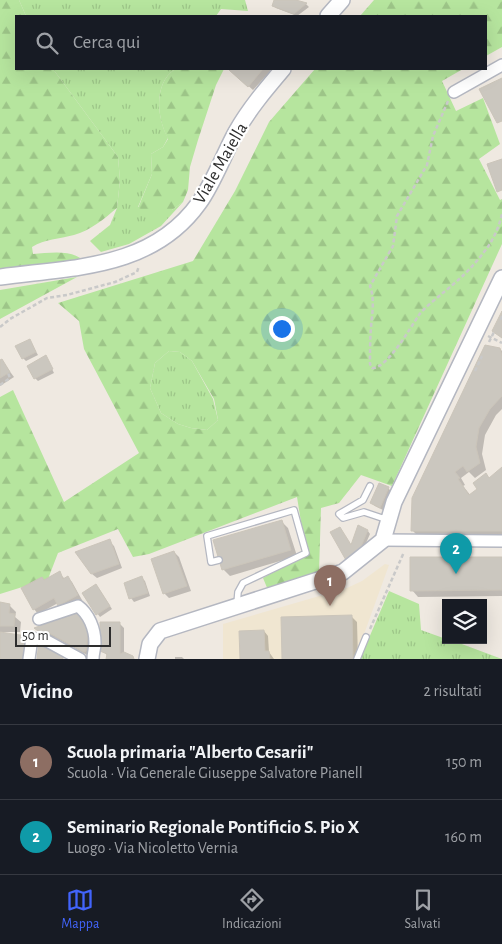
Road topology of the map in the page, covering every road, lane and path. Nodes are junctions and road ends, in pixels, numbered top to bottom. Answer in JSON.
{"nodes":[{"id":1,"x":342,"y":0,"type":"edge"},
{"id":2,"x":329,"y":15,"type":"edge"},
{"id":3,"x":502,"y":65,"type":"edge"},
{"id":4,"x":282,"y":70,"type":"edge"},
{"id":5,"x":454,"y":92,"type":"joint"},
{"id":6,"x":502,"y":214,"type":"edge"},
{"id":7,"x":143,"y":250,"type":"junction"},
{"id":8,"x":0,"y":277,"type":"edge"},
{"id":9,"x":502,"y":278,"type":"edge"},
{"id":10,"x":502,"y":316,"type":"edge"},
{"id":11,"x":502,"y":320,"type":"edge"},
{"id":12,"x":0,"y":327,"type":"edge"},
{"id":13,"x":494,"y":332,"type":"dead end"},
{"id":14,"x":489,"y":342,"type":"dead end"},
{"id":15,"x":482,"y":356,"type":"dead end"},
{"id":16,"x":475,"y":371,"type":"dead end"},
{"id":17,"x":8,"y":373,"type":"dead end"},
{"id":18,"x":0,"y":385,"type":"edge"},
{"id":19,"x":370,"y":486,"type":"dead end"},
{"id":20,"x":389,"y":517,"type":"junction"},
{"id":21,"x":382,"y":540,"type":"junction"},
{"id":22,"x":404,"y":540,"type":"junction"},
{"id":23,"x":502,"y":541,"type":"edge"},
{"id":24,"x":219,"y":560,"type":"dead end"},
{"id":25,"x":237,"y":606,"type":"junction"},
{"id":26,"x":39,"y":619,"type":"dead end"},
{"id":27,"x":366,"y":637,"type":"joint"},
{"id":28,"x":29,"y":659,"type":"edge"},
{"id":29,"x":80,"y":659,"type":"edge"},
{"id":30,"x":94,"y":659,"type":"edge"},
{"id":31,"x":147,"y":659,"type":"edge"},
{"id":32,"x":357,"y":659,"type":"edge"}],
"edges":[{"from":1,"to":2,"type":"street"},
{"from":3,"to":5,"type":"street"},
{"from":4,"to":7,"type":"street","name":"Viale Maiella"},
{"from":5,"to":6,"type":"path"},
{"from":7,"to":8,"type":"street","name":"Viale Maiella"},
{"from":7,"to":12,"type":"path"},
{"from":9,"to":20,"type":"street"},
{"from":10,"to":11,"type":"path"},
{"from":13,"to":14,"type":"path"},
{"from":15,"to":16,"type":"path"},
{"from":17,"to":18,"type":"path"},
{"from":19,"to":20,"type":"lane"},
{"from":20,"to":21,"type":"street"},
{"from":21,"to":22,"type":"street"},
{"from":21,"to":25,"type":"street"},
{"from":22,"to":23,"type":"street"},
{"from":22,"to":27,"type":"path"},
{"from":24,"to":25,"type":"lane"},
{"from":25,"to":31,"type":"street"},
{"from":26,"to":30,"type":"street"},
{"from":27,"to":32,"type":"lane"},
{"from":28,"to":29,"type":"street"}]}
